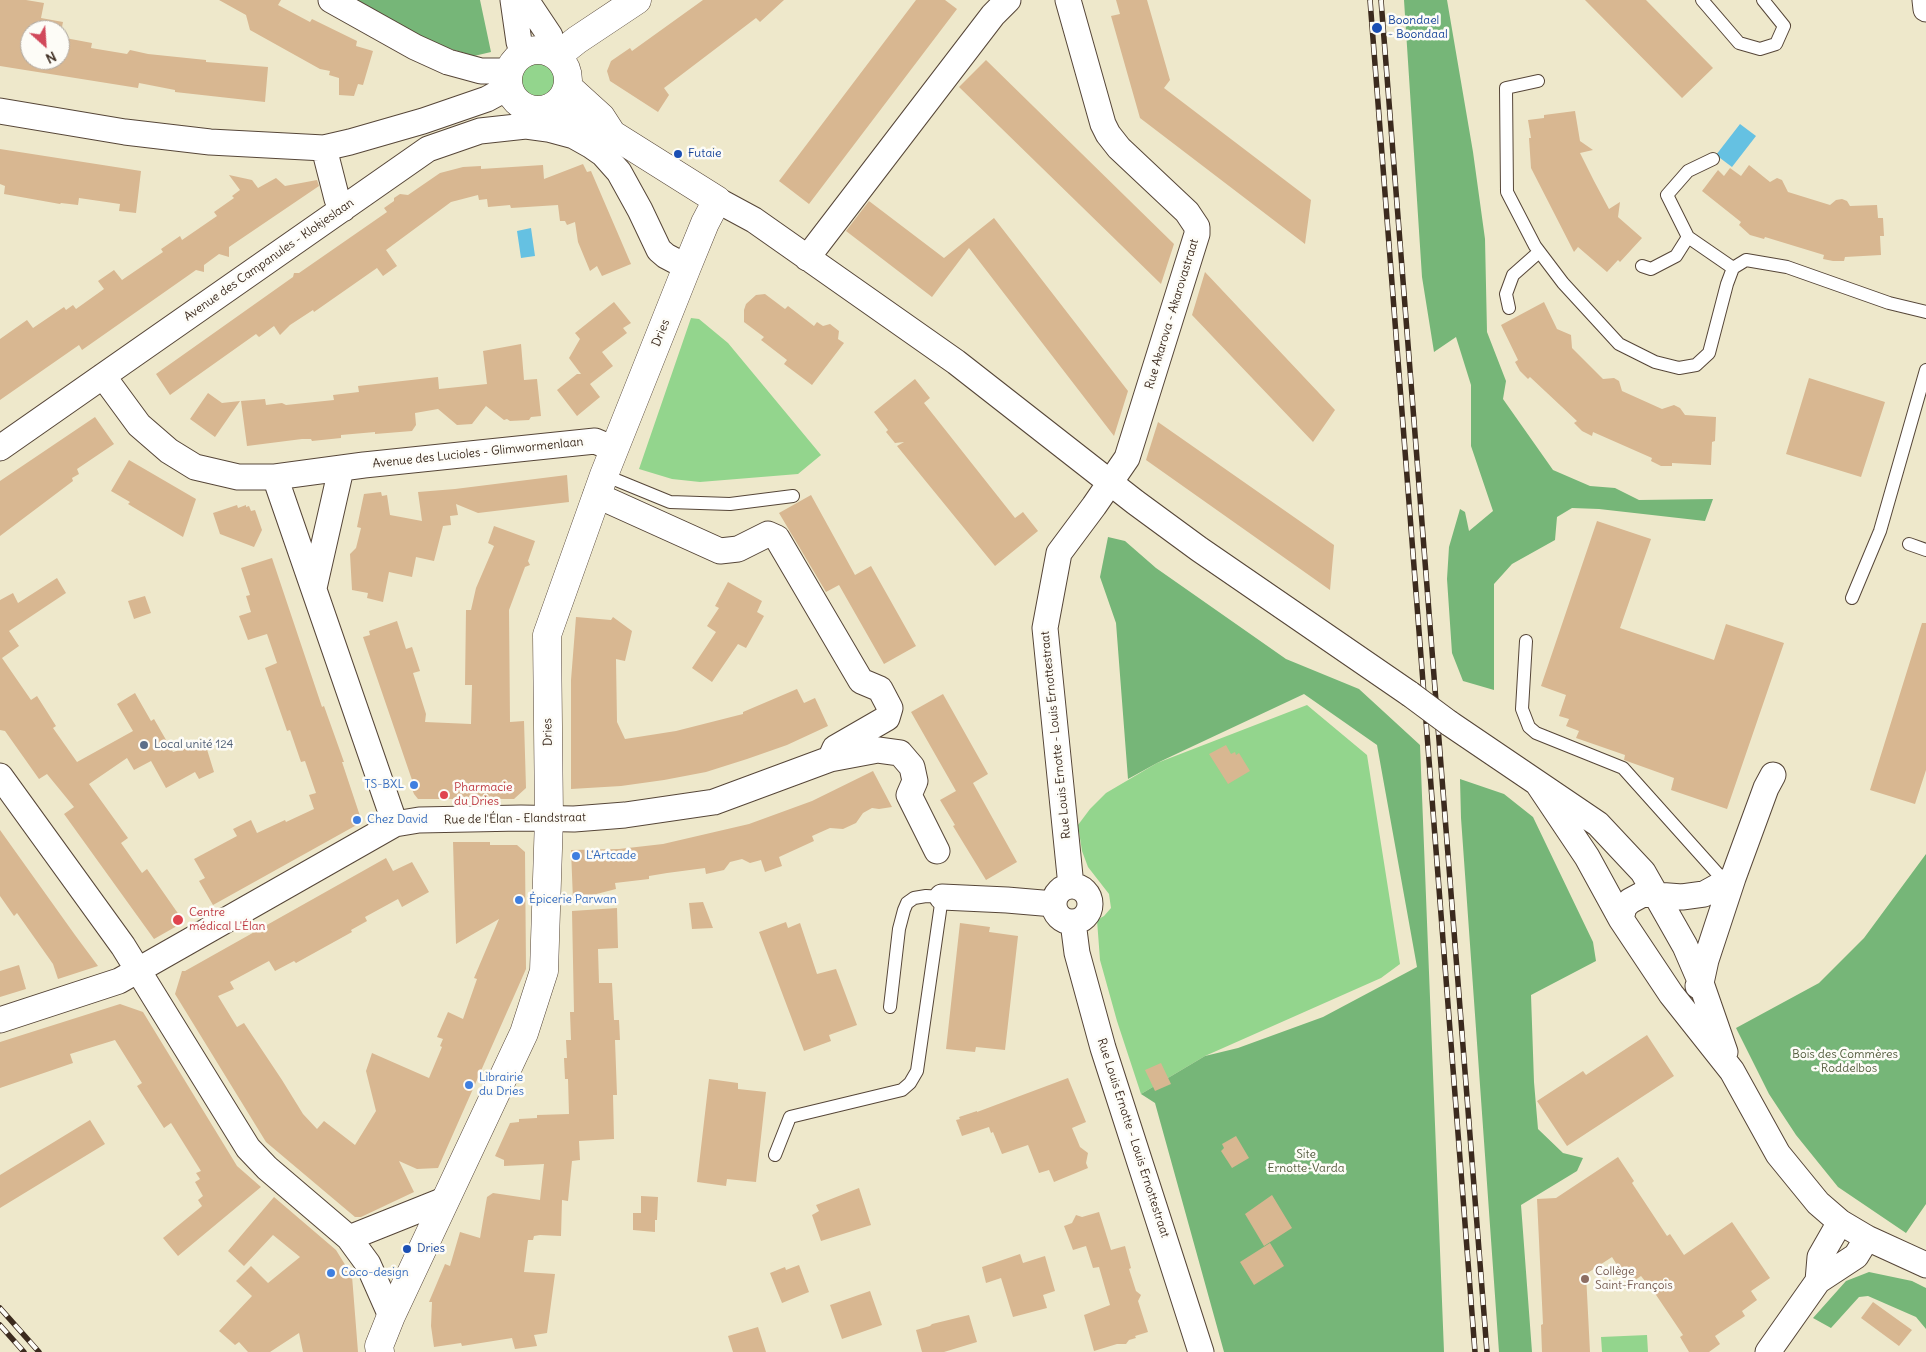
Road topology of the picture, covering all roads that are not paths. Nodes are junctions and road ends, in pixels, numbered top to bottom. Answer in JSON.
{"nodes":[{"id":1,"x":332,"y":0,"type":"edge"},
{"id":2,"x":513,"y":0,"type":"edge"},
{"id":3,"x":526,"y":0,"type":"edge"},
{"id":4,"x":638,"y":0,"type":"edge"},
{"id":5,"x":1008,"y":0,"type":"edge"},
{"id":6,"x":1068,"y":0,"type":"edge"},
{"id":7,"x":1702,"y":0,"type":"edge"},
{"id":8,"x":1763,"y":0,"type":"edge"},
{"id":9,"x":1925,"y":0,"type":"edge"},
{"id":10,"x":1926,"y":9,"type":"edge"},
{"id":11,"x":529,"y":64,"type":"junction"},
{"id":12,"x":1538,"y":81,"type":"dead end"},
{"id":13,"x":559,"y":109,"type":"junction"},
{"id":14,"x":0,"y":111,"type":"edge"},
{"id":15,"x":324,"y":148,"type":"junction"},
{"id":16,"x":1713,"y":158,"type":"dead end"},
{"id":17,"x":718,"y":200,"type":"junction"},
{"id":18,"x":343,"y":209,"type":"junction"},
{"id":19,"x":1688,"y":237,"type":"junction"},
{"id":20,"x":1539,"y":252,"type":"junction"},
{"id":21,"x":807,"y":258,"type":"junction"},
{"id":22,"x":1642,"y":266,"type":"dead end"},
{"id":23,"x":687,"y":267,"type":"junction"},
{"id":24,"x":1733,"y":268,"type":"junction"},
{"id":25,"x":1509,"y":308,"type":"dead end"},
{"id":26,"x":1926,"y":312,"type":"edge"},
{"id":27,"x":1926,"y":370,"type":"edge"},
{"id":28,"x":103,"y":376,"type":"junction"},
{"id":29,"x":0,"y":448,"type":"edge"},
{"id":30,"x":614,"y":449,"type":"junction"},
{"id":31,"x":341,"y":469,"type":"junction"},
{"id":32,"x":275,"y":477,"type":"junction"},
{"id":33,"x":1110,"y":482,"type":"junction"},
{"id":34,"x":600,"y":485,"type":"junction"},
{"id":35,"x":793,"y":496,"type":"dead end"},
{"id":36,"x":1909,"y":544,"type":"dead end"},
{"id":37,"x":1926,"y":550,"type":"edge"},
{"id":38,"x":314,"y":588,"type":"junction"},
{"id":39,"x":1852,"y":598,"type":"dead end"},
{"id":40,"x":1526,"y":641,"type":"dead end"},
{"id":41,"x":830,"y":759,"type":"junction"},
{"id":42,"x":1773,"y":775,"type":"dead end"},
{"id":43,"x":0,"y":776,"type":"edge"},
{"id":44,"x":1538,"y":784,"type":"junction"},
{"id":45,"x":549,"y":818,"type":"junction"},
{"id":46,"x":395,"y":824,"type":"junction"},
{"id":47,"x":1610,"y":837,"type":"junction"},
{"id":48,"x":937,"y":851,"type":"dead end"},
{"id":49,"x":1587,"y":857,"type":"junction"},
{"id":50,"x":1730,"y":881,"type":"junction"},
{"id":51,"x":1071,"y":886,"type":"junction"},
{"id":52,"x":1657,"y":895,"type":"junction"},
{"id":53,"x":942,"y":897,"type":"junction"},
{"id":54,"x":1054,"y":904,"type":"junction"},
{"id":55,"x":1621,"y":919,"type":"junction"},
{"id":56,"x":1073,"y":922,"type":"junction"},
{"id":57,"x":139,"y":970,"type":"junction"},
{"id":58,"x":1701,"y":983,"type":"junction"},
{"id":59,"x":1671,"y":994,"type":"junction"},
{"id":60,"x":890,"y":1007,"type":"dead end"},
{"id":61,"x":0,"y":1020,"type":"edge"},
{"id":62,"x":1732,"y":1071,"type":"junction"},
{"id":63,"x":775,"y":1156,"type":"dead end"},
{"id":64,"x":444,"y":1200,"type":"junction"},
{"id":65,"x":1840,"y":1222,"type":"junction"},
{"id":66,"x":349,"y":1238,"type":"junction"},
{"id":67,"x":1867,"y":1238,"type":"junction"},
{"id":68,"x":1926,"y":1265,"type":"edge"},
{"id":69,"x":1818,"y":1281,"type":"junction"},
{"id":70,"x":391,"y":1316,"type":"junction"},
{"id":71,"x":380,"y":1352,"type":"edge"},
{"id":72,"x":1201,"y":1352,"type":"edge"},
{"id":73,"x":1768,"y":1352,"type":"edge"}],
"edges":[{"from":1,"to":11,"type":"street"},
{"from":2,"to":11,"type":"street"},
{"from":3,"to":11,"type":"street"},
{"from":4,"to":11,"type":"street"},
{"from":5,"to":21,"type":"street"},
{"from":6,"to":33,"type":"street","name":"Rue Akarova - Akarovastraat"},
{"from":7,"to":8,"type":"lane"},
{"from":9,"to":10,"type":"street"},
{"from":11,"to":13,"type":"street"},
{"from":11,"to":13,"type":"street"},
{"from":11,"to":15,"type":"street"},
{"from":12,"to":20,"type":"lane"},
{"from":13,"to":17,"type":"street"},
{"from":13,"to":18,"type":"street","name":"Avenue des Campanules - Klokjeslaan"},
{"from":13,"to":23,"type":"street"},
{"from":14,"to":15,"type":"street"},
{"from":15,"to":18,"type":"street"},
{"from":16,"to":19,"type":"lane"},
{"from":17,"to":21,"type":"street"},
{"from":17,"to":23,"type":"street","name":"Dries"},
{"from":18,"to":28,"type":"street","name":"Avenue des Campanules - Klokjeslaan"},
{"from":19,"to":22,"type":"lane"},
{"from":19,"to":24,"type":"lane"},
{"from":20,"to":24,"type":"lane"},
{"from":20,"to":25,"type":"lane"},
{"from":21,"to":33,"type":"street"},
{"from":23,"to":30,"type":"street","name":"Dries"},
{"from":24,"to":26,"type":"lane"},
{"from":27,"to":39,"type":"lane"},
{"from":28,"to":29,"type":"street","name":"Avenue des Campanules - Klokjeslaan"},
{"from":28,"to":32,"type":"street","name":"Avenue des Lucioles - Glimwormenlaan"},
{"from":30,"to":31,"type":"street","name":"Avenue des Lucioles - Glimwormenlaan"},
{"from":30,"to":34,"type":"street","name":"Dries"},
{"from":31,"to":32,"type":"street","name":"Avenue des Lucioles - Glimwormenlaan"},
{"from":31,"to":38,"type":"street"},
{"from":32,"to":38,"type":"street"},
{"from":33,"to":44,"type":"street","bridge":true},
{"from":33,"to":51,"type":"street","name":"Rue Louis Ernotte - Louis Ernottestraat"},
{"from":34,"to":35,"type":"lane"},
{"from":34,"to":41,"type":"street","name":"Rue de l'Élan - Elandstraat"},
{"from":34,"to":45,"type":"street","name":"Dries"},
{"from":36,"to":37,"type":"lane"},
{"from":38,"to":46,"type":"street"},
{"from":40,"to":50,"type":"lane"},
{"from":41,"to":45,"type":"street","name":"Rue de l'Élan - Elandstraat"},
{"from":41,"to":48,"type":"street","name":"Rue de l'Élan - Elandstraat"},
{"from":42,"to":50,"type":"street"},
{"from":43,"to":57,"type":"street"},
{"from":44,"to":47,"type":"street"},
{"from":44,"to":49,"type":"street"},
{"from":45,"to":46,"type":"street","name":"Rue de l'Élan - Elandstraat"},
{"from":45,"to":64,"type":"street","name":"Dries"},
{"from":46,"to":57,"type":"street","name":"Rue de l'Élan - Elandstraat"},
{"from":47,"to":49,"type":"street"},
{"from":47,"to":52,"type":"street"},
{"from":49,"to":55,"type":"street"},
{"from":50,"to":52,"type":"street"},
{"from":50,"to":58,"type":"street"},
{"from":51,"to":54,"type":"street"},
{"from":51,"to":56,"type":"street"},
{"from":52,"to":55,"type":"street"},
{"from":52,"to":58,"type":"street"},
{"from":53,"to":54,"type":"street"},
{"from":53,"to":60,"type":"lane"},
{"from":53,"to":63,"type":"lane"},
{"from":54,"to":56,"type":"street"},
{"from":55,"to":59,"type":"street"},
{"from":56,"to":72,"type":"street","name":"Rue Louis Ernotte - Louis Ernottestraat"},
{"from":57,"to":61,"type":"street","name":"Rue de l'Élan - Elandstraat"},
{"from":57,"to":66,"type":"street"},
{"from":58,"to":59,"type":"street"},
{"from":58,"to":62,"type":"street"},
{"from":59,"to":62,"type":"street"},
{"from":62,"to":65,"type":"street"},
{"from":64,"to":66,"type":"street"},
{"from":64,"to":70,"type":"street","name":"Dries"},
{"from":65,"to":67,"type":"street"},
{"from":65,"to":69,"type":"street"},
{"from":66,"to":70,"type":"street"},
{"from":67,"to":68,"type":"street"},
{"from":67,"to":69,"type":"street"},
{"from":69,"to":73,"type":"street"},
{"from":70,"to":71,"type":"street","name":"Dries"}]}
